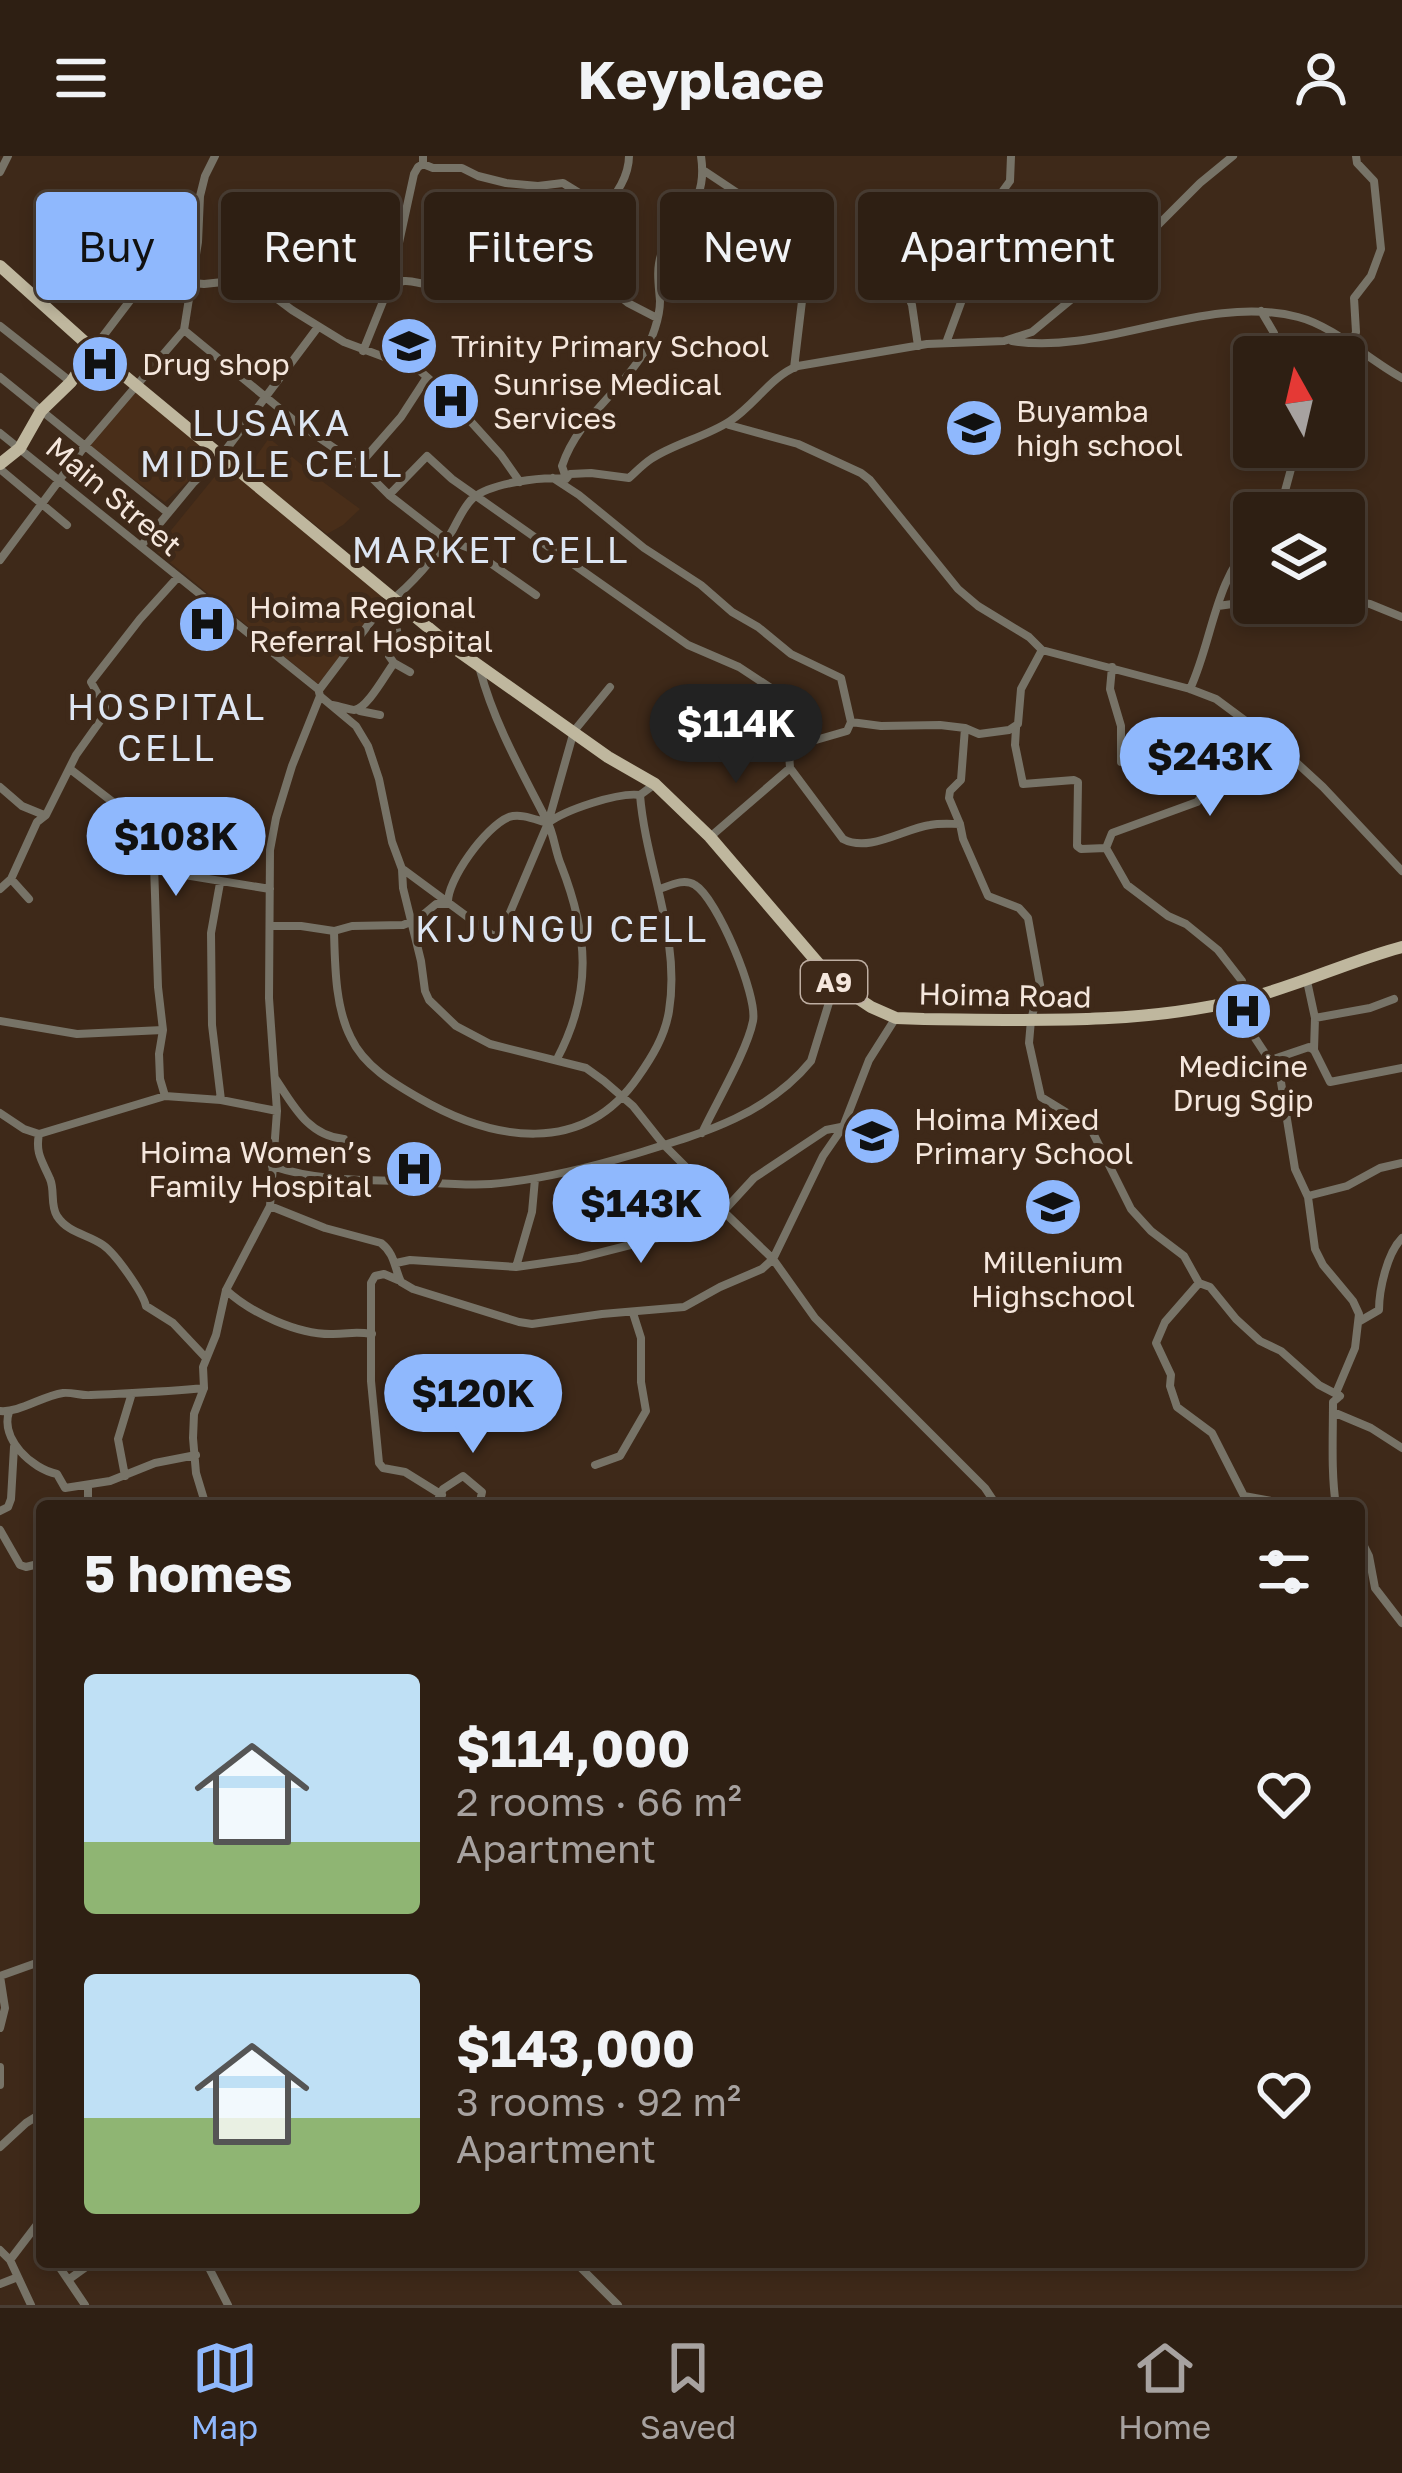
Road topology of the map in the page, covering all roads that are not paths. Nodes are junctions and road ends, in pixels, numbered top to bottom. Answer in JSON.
{"nodes":[{"id":1,"x":8,"y":156,"type":"edge"},
{"id":2,"x":214,"y":156,"type":"edge"},
{"id":3,"x":629,"y":156,"type":"edge"},
{"id":4,"x":701,"y":156,"type":"edge"},
{"id":5,"x":1011,"y":156,"type":"edge"},
{"id":6,"x":1233,"y":156,"type":"edge"},
{"id":7,"x":1356,"y":156,"type":"edge"},
{"id":8,"x":423,"y":160,"type":"edge"},
{"id":9,"x":704,"y":170,"type":"junction"},
{"id":10,"x":0,"y":172,"type":"edge"},
{"id":11,"x":538,"y":186,"type":"junction"},
{"id":12,"x":200,"y":196,"type":"junction"},
{"id":13,"x":400,"y":236,"type":"edge"},
{"id":14,"x":197,"y":250,"type":"edge"},
{"id":15,"x":0,"y":266,"type":"edge"},
{"id":16,"x":197,"y":283,"type":"edge"},
{"id":17,"x":190,"y":300,"type":"edge"},
{"id":18,"x":383,"y":300,"type":"edge"},
{"id":19,"x":910,"y":300,"type":"edge"},
{"id":20,"x":1262,"y":311,"type":"junction"},
{"id":21,"x":656,"y":318,"type":"junction"},
{"id":22,"x":0,"y":326,"type":"edge"},
{"id":23,"x":318,"y":327,"type":"junction"},
{"id":24,"x":184,"y":330,"type":"junction"},
{"id":25,"x":1275,"y":336,"type":"edge"},
{"id":26,"x":1334,"y":336,"type":"edge"},
{"id":27,"x":1354,"y":336,"type":"edge"},
{"id":28,"x":1004,"y":341,"type":"junction"},
{"id":29,"x":946,"y":343,"type":"junction"},
{"id":30,"x":918,"y":346,"type":"junction"},
{"id":31,"x":94,"y":348,"type":"junction"},
{"id":32,"x":363,"y":350,"type":"junction"},
{"id":33,"x":1365,"y":356,"type":"edge"},
{"id":34,"x":794,"y":368,"type":"junction"},
{"id":35,"x":0,"y":377,"type":"edge"},
{"id":36,"x":427,"y":377,"type":"junction"},
{"id":37,"x":1401,"y":380,"type":"edge"},
{"id":38,"x":71,"y":382,"type":"junction"},
{"id":39,"x":137,"y":384,"type":"junction"},
{"id":40,"x":266,"y":397,"type":"junction"},
{"id":41,"x":41,"y":411,"type":"junction"},
{"id":42,"x":726,"y":424,"type":"junction"},
{"id":43,"x":0,"y":433,"type":"edge"},
{"id":44,"x":84,"y":447,"type":"junction"},
{"id":45,"x":20,"y":448,"type":"junction"},
{"id":46,"x":222,"y":455,"type":"junction"},
{"id":47,"x":359,"y":465,"type":"junction"},
{"id":48,"x":0,"y":467,"type":"edge"},
{"id":49,"x":552,"y":477,"type":"junction"},
{"id":50,"x":566,"y":479,"type":"junction"},
{"id":51,"x":520,"y":482,"type":"junction"},
{"id":52,"x":58,"y":483,"type":"junction"},
{"id":53,"x":476,"y":494,"type":"junction"},
{"id":54,"x":389,"y":495,"type":"junction"},
{"id":55,"x":42,"y":504,"type":"junction"},
{"id":56,"x":168,"y":512,"type":"junction"},
{"id":57,"x":67,"y":525,"type":"dead end"},
{"id":58,"x":447,"y":540,"type":"junction"},
{"id":59,"x":140,"y":546,"type":"junction"},
{"id":60,"x":3,"y":547,"type":"edge"},
{"id":61,"x":0,"y":560,"type":"edge"},
{"id":62,"x":1233,"y":569,"type":"edge"},
{"id":63,"x":177,"y":578,"type":"junction"},
{"id":64,"x":536,"y":595,"type":"dead end"},
{"id":65,"x":395,"y":598,"type":"junction"},
{"id":66,"x":1365,"y":603,"type":"edge"},
{"id":67,"x":1233,"y":604,"type":"edge"},
{"id":68,"x":1217,"y":606,"type":"junction"},
{"id":69,"x":381,"y":608,"type":"junction"},
{"id":70,"x":1402,"y":617,"type":"edge"},
{"id":71,"x":1042,"y":650,"type":"junction"},
{"id":72,"x":394,"y":663,"type":"junction"},
{"id":73,"x":1112,"y":667,"type":"junction"},
{"id":74,"x":479,"y":668,"type":"junction"},
{"id":75,"x":410,"y":672,"type":"dead end"},
{"id":76,"x":610,"y":687,"type":"dead end"},
{"id":77,"x":1190,"y":689,"type":"junction"},
{"id":78,"x":316,"y":691,"type":"junction"},
{"id":79,"x":332,"y":704,"type":"junction"},
{"id":80,"x":353,"y":710,"type":"junction"},
{"id":81,"x":380,"y":715,"type":"dead end"},
{"id":82,"x":851,"y":722,"type":"junction"},
{"id":83,"x":1016,"y":727,"type":"junction"},
{"id":84,"x":965,"y":728,"type":"junction"},
{"id":85,"x":574,"y":731,"type":"junction"},
{"id":86,"x":811,"y":742,"type":"junction"},
{"id":87,"x":1274,"y":742,"type":"junction"},
{"id":88,"x":1121,"y":762,"type":"dead end"},
{"id":89,"x":790,"y":768,"type":"junction"},
{"id":90,"x":70,"y":770,"type":"junction"},
{"id":91,"x":655,"y":784,"type":"junction"},
{"id":92,"x":2,"y":793,"type":"edge"},
{"id":93,"x":640,"y":795,"type":"junction"},
{"id":94,"x":46,"y":815,"type":"junction"},
{"id":95,"x":548,"y":823,"type":"junction"},
{"id":96,"x":960,"y":824,"type":"junction"},
{"id":97,"x":710,"y":837,"type":"junction"},
{"id":98,"x":1106,"y":848,"type":"junction"},
{"id":99,"x":403,"y":869,"type":"junction"},
{"id":100,"x":154,"y":870,"type":"junction"},
{"id":101,"x":1402,"y":872,"type":"edge"},
{"id":102,"x":11,"y":879,"type":"junction"},
{"id":103,"x":220,"y":883,"type":"junction"},
{"id":104,"x":0,"y":889,"type":"edge"},
{"id":105,"x":270,"y":889,"type":"junction"},
{"id":106,"x":660,"y":889,"type":"junction"},
{"id":107,"x":29,"y":898,"type":"dead end"},
{"id":108,"x":448,"y":904,"type":"junction"},
{"id":109,"x":413,"y":922,"type":"junction"},
{"id":110,"x":270,"y":926,"type":"junction"},
{"id":111,"x":334,"y":931,"type":"junction"},
{"id":112,"x":1402,"y":947,"type":"edge"},
{"id":113,"x":1306,"y":980,"type":"junction"},
{"id":114,"x":835,"y":983,"type":"junction"},
{"id":115,"x":1394,"y":999,"type":"dead end"},
{"id":116,"x":1244,"y":1000,"type":"junction"},
{"id":117,"x":896,"y":1018,"type":"junction"},
{"id":118,"x":1315,"y":1018,"type":"junction"},
{"id":119,"x":1031,"y":1020,"type":"junction"},
{"id":120,"x":0,"y":1021,"type":"edge"},
{"id":121,"x":163,"y":1030,"type":"junction"},
{"id":122,"x":1314,"y":1050,"type":"junction"},
{"id":123,"x":557,"y":1059,"type":"junction"},
{"id":124,"x":1268,"y":1060,"type":"junction"},
{"id":125,"x":1402,"y":1068,"type":"edge"},
{"id":126,"x":274,"y":1076,"type":"junction"},
{"id":127,"x":165,"y":1096,"type":"junction"},
{"id":128,"x":221,"y":1100,"type":"junction"},
{"id":129,"x":622,"y":1100,"type":"junction"},
{"id":130,"x":277,"y":1111,"type":"junction"},
{"id":131,"x":0,"y":1113,"type":"edge"},
{"id":132,"x":843,"y":1127,"type":"junction"},
{"id":133,"x":701,"y":1134,"type":"junction"},
{"id":134,"x":39,"y":1135,"type":"junction"},
{"id":135,"x":344,"y":1139,"type":"dead end"},
{"id":136,"x":664,"y":1145,"type":"junction"},
{"id":137,"x":1402,"y":1162,"type":"edge"},
{"id":138,"x":272,"y":1166,"type":"junction"},
{"id":139,"x":535,"y":1179,"type":"junction"},
{"id":140,"x":1308,"y":1196,"type":"junction"},
{"id":141,"x":270,"y":1206,"type":"junction"},
{"id":142,"x":724,"y":1212,"type":"junction"},
{"id":143,"x":1402,"y":1238,"type":"edge"},
{"id":144,"x":773,"y":1259,"type":"junction"},
{"id":145,"x":396,"y":1263,"type":"junction"},
{"id":146,"x":516,"y":1267,"type":"junction"},
{"id":147,"x":401,"y":1282,"type":"junction"},
{"id":148,"x":1199,"y":1283,"type":"junction"},
{"id":149,"x":226,"y":1290,"type":"junction"},
{"id":150,"x":638,"y":1314,"type":"junction"},
{"id":151,"x":1359,"y":1321,"type":"junction"},
{"id":152,"x":372,"y":1334,"type":"junction"},
{"id":153,"x":206,"y":1358,"type":"junction"},
{"id":154,"x":204,"y":1388,"type":"junction"},
{"id":155,"x":132,"y":1393,"type":"junction"},
{"id":156,"x":1340,"y":1396,"type":"junction"},
{"id":157,"x":5,"y":1412,"type":"edge"},
{"id":158,"x":1333,"y":1412,"type":"junction"},
{"id":159,"x":14,"y":1445,"type":"junction"},
{"id":160,"x":1402,"y":1448,"type":"edge"},
{"id":161,"x":196,"y":1455,"type":"junction"},
{"id":162,"x":595,"y":1465,"type":"dead end"},
{"id":163,"x":125,"y":1476,"type":"junction"},
{"id":164,"x":88,"y":1486,"type":"junction"},
{"id":165,"x":442,"y":1495,"type":"junction"},
{"id":166,"x":88,"y":1500,"type":"edge"},
{"id":167,"x":204,"y":1500,"type":"edge"},
{"id":168,"x":439,"y":1500,"type":"edge"},
{"id":169,"x":480,"y":1500,"type":"edge"},
{"id":170,"x":993,"y":1500,"type":"edge"},
{"id":171,"x":1266,"y":1500,"type":"edge"},
{"id":172,"x":1335,"y":1500,"type":"edge"},
{"id":173,"x":0,"y":1511,"type":"edge"},
{"id":174,"x":0,"y":1530,"type":"edge"},
{"id":175,"x":1365,"y":1548,"type":"edge"},
{"id":176,"x":36,"y":1565,"type":"edge"},
{"id":177,"x":1402,"y":1623,"type":"edge"},
{"id":178,"x":36,"y":1963,"type":"edge"},
{"id":179,"x":0,"y":1976,"type":"edge"},
{"id":180,"x":0,"y":2028,"type":"edge"},
{"id":181,"x":0,"y":2067,"type":"edge"},
{"id":182,"x":0,"y":2086,"type":"edge"},
{"id":183,"x":36,"y":2117,"type":"edge"},
{"id":184,"x":0,"y":2147,"type":"edge"},
{"id":185,"x":36,"y":2225,"type":"edge"},
{"id":186,"x":0,"y":2250,"type":"edge"},
{"id":187,"x":10,"y":2260,"type":"junction"},
{"id":188,"x":61,"y":2268,"type":"edge"},
{"id":189,"x":83,"y":2268,"type":"edge"},
{"id":190,"x":209,"y":2268,"type":"edge"},
{"id":191,"x":581,"y":2268,"type":"edge"},
{"id":192,"x":19,"y":2277,"type":"junction"},
{"id":193,"x":68,"y":2277,"type":"junction"},
{"id":194,"x":0,"y":2284,"type":"edge"},
{"id":195,"x":31,"y":2305,"type":"edge"},
{"id":196,"x":85,"y":2305,"type":"edge"},
{"id":197,"x":228,"y":2305,"type":"edge"},
{"id":198,"x":618,"y":2305,"type":"edge"}],
"edges":[{"from":1,"to":10,"type":"street"},
{"from":2,"to":12,"type":"street"},
{"from":3,"to":11,"type":"street"},
{"from":4,"to":9,"type":"street"},
{"from":5,"to":29,"type":"street"},
{"from":6,"to":28,"type":"street"},
{"from":7,"to":27,"type":"street"},
{"from":8,"to":11,"type":"street"},
{"from":8,"to":13,"type":"street"},
{"from":9,"to":21,"type":"street"},
{"from":9,"to":34,"type":"street"},
{"from":11,"to":21,"type":"street"},
{"from":12,"to":14,"type":"street"},
{"from":12,"to":31,"type":"street"},
{"from":15,"to":31,"type":"main road","name":"Hoima Road"},
{"from":16,"to":23,"type":"street"},
{"from":17,"to":24,"type":"street"},
{"from":18,"to":32,"type":"street"},
{"from":19,"to":30,"type":"street"},
{"from":20,"to":25,"type":"street"},
{"from":20,"to":26,"type":"street"},
{"from":20,"to":28,"type":"street"},
{"from":21,"to":50,"type":"street"},
{"from":22,"to":38,"type":"street"},
{"from":23,"to":32,"type":"street"},
{"from":23,"to":40,"type":"street"},
{"from":24,"to":39,"type":"street"},
{"from":24,"to":40,"type":"street"},
{"from":28,"to":29,"type":"street"},
{"from":29,"to":30,"type":"street"},
{"from":30,"to":34,"type":"street"},
{"from":31,"to":38,"type":"main road"},
{"from":31,"to":39,"type":"main road","name":"Hoima Road"},
{"from":32,"to":36,"type":"street"},
{"from":33,"to":37,"type":"street"},
{"from":34,"to":42,"type":"street"},
{"from":35,"to":41,"type":"street"},
{"from":36,"to":47,"type":"street"},
{"from":36,"to":51,"type":"street"},
{"from":38,"to":41,"type":"main road"},
{"from":39,"to":44,"type":"street"},
{"from":39,"to":46,"type":"main road","name":"Hoima Road"},
{"from":40,"to":46,"type":"street"},
{"from":40,"to":47,"type":"street"},
{"from":41,"to":44,"type":"street"},
{"from":41,"to":45,"type":"main road"},
{"from":42,"to":50,"type":"street"},
{"from":42,"to":71,"type":"street"},
{"from":43,"to":45,"type":"street","name":"Main Street"},
{"from":44,"to":52,"type":"street"},
{"from":44,"to":56,"type":"street"},
{"from":45,"to":48,"type":"main road"},
{"from":45,"to":52,"type":"street","name":"Main Street"},
{"from":46,"to":56,"type":"street"},
{"from":46,"to":65,"type":"main road","name":"Hoima Road"},
{"from":47,"to":54,"type":"street"},
{"from":48,"to":55,"type":"street"},
{"from":49,"to":50,"type":"street"},
{"from":49,"to":51,"type":"street"},
{"from":49,"to":82,"type":"street"},
{"from":51,"to":53,"type":"street"},
{"from":52,"to":55,"type":"street"},
{"from":52,"to":59,"type":"street","name":"Main Street"},
{"from":53,"to":54,"type":"street"},
{"from":53,"to":58,"type":"street"},
{"from":53,"to":86,"type":"street"},
{"from":54,"to":58,"type":"street"},
{"from":55,"to":57,"type":"street"},
{"from":55,"to":60,"type":"street"},
{"from":56,"to":59,"type":"street"},
{"from":58,"to":64,"type":"street"},
{"from":58,"to":65,"type":"street"},
{"from":59,"to":63,"type":"street","name":"Main Street"},
{"from":60,"to":61,"type":"street"},
{"from":62,"to":68,"type":"street"},
{"from":63,"to":78,"type":"street","name":"Main Street"},
{"from":63,"to":90,"type":"street"},
{"from":65,"to":69,"type":"street"},
{"from":65,"to":74,"type":"main road","name":"Hoima Road","number":"A9"},
{"from":66,"to":70,"type":"street"},
{"from":67,"to":68,"type":"street"},
{"from":68,"to":77,"type":"street"},
{"from":69,"to":72,"type":"street"},
{"from":69,"to":78,"type":"street"},
{"from":71,"to":73,"type":"street"},
{"from":71,"to":83,"type":"street"},
{"from":72,"to":75,"type":"street"},
{"from":72,"to":80,"type":"street"},
{"from":73,"to":77,"type":"street"},
{"from":73,"to":88,"type":"street"},
{"from":74,"to":85,"type":"main road","name":"Hoima Road","number":"A9"},
{"from":74,"to":95,"type":"street"},
{"from":76,"to":85,"type":"street"},
{"from":77,"to":87,"type":"street"},
{"from":78,"to":79,"type":"street","name":"Main Street"},
{"from":78,"to":105,"type":"street"},
{"from":79,"to":80,"type":"street"},
{"from":79,"to":99,"type":"street"},
{"from":80,"to":81,"type":"street"},
{"from":82,"to":84,"type":"street"},
{"from":82,"to":86,"type":"street"},
{"from":83,"to":84,"type":"street"},
{"from":83,"to":98,"type":"street"},
{"from":84,"to":96,"type":"street"},
{"from":85,"to":91,"type":"main road","name":"Hoima Road","number":"A9"},
{"from":85,"to":95,"type":"street"},
{"from":86,"to":89,"type":"street"},
{"from":87,"to":98,"type":"street"},
{"from":87,"to":101,"type":"street"},
{"from":89,"to":96,"type":"street"},
{"from":89,"to":97,"type":"street"},
{"from":90,"to":94,"type":"street"},
{"from":90,"to":100,"type":"street"},
{"from":91,"to":93,"type":"street"},
{"from":91,"to":97,"type":"main road","name":"Hoima Road","number":"A9"},
{"from":92,"to":94,"type":"street"},
{"from":93,"to":95,"type":"street"},
{"from":93,"to":106,"type":"street"},
{"from":94,"to":102,"type":"street"},
{"from":95,"to":108,"type":"street"},
{"from":95,"to":108,"type":"street"},
{"from":95,"to":123,"type":"street"},
{"from":96,"to":119,"type":"street"},
{"from":97,"to":114,"type":"main road","name":"Hoima Road","number":"A9"},
{"from":98,"to":116,"type":"street"},
{"from":99,"to":108,"type":"street"},
{"from":99,"to":109,"type":"street"},
{"from":100,"to":103,"type":"street"},
{"from":100,"to":121,"type":"street"},
{"from":102,"to":104,"type":"street"},
{"from":102,"to":107,"type":"street"},
{"from":103,"to":105,"type":"street"},
{"from":103,"to":128,"type":"street"},
{"from":105,"to":110,"type":"street"},
{"from":106,"to":129,"type":"street"},
{"from":106,"to":133,"type":"street"},
{"from":108,"to":109,"type":"street"},
{"from":109,"to":111,"type":"street"},
{"from":109,"to":123,"type":"street"},
{"from":110,"to":111,"type":"street"},
{"from":110,"to":126,"type":"street"},
{"from":111,"to":129,"type":"street"},
{"from":112,"to":113,"type":"main road","name":"Hoima Road","number":"A9"},
{"from":113,"to":116,"type":"main road","name":"Hoima Road","number":"A9"},
{"from":113,"to":118,"type":"street"},
{"from":114,"to":117,"type":"main road","name":"Hoima Road","number":"A9"},
{"from":114,"to":133,"type":"street"},
{"from":115,"to":118,"type":"street"},
{"from":116,"to":119,"type":"main road","name":"Hoima Road","number":"A9"},
{"from":116,"to":124,"type":"street"},
{"from":117,"to":119,"type":"main road","name":"Hoima Road","number":"A9"},
{"from":117,"to":132,"type":"street"},
{"from":118,"to":122,"type":"street"},
{"from":119,"to":148,"type":"street"},
{"from":120,"to":121,"type":"street"},
{"from":121,"to":127,"type":"street"},
{"from":122,"to":124,"type":"street"},
{"from":122,"to":125,"type":"street"},
{"from":123,"to":129,"type":"street"},
{"from":124,"to":140,"type":"street"},
{"from":126,"to":130,"type":"street"},
{"from":126,"to":135,"type":"street"},
{"from":127,"to":128,"type":"street"},
{"from":127,"to":134,"type":"street"},
{"from":128,"to":130,"type":"street"},
{"from":129,"to":136,"type":"street"},
{"from":130,"to":138,"type":"street"},
{"from":131,"to":134,"type":"street"},
{"from":132,"to":142,"type":"street"},
{"from":132,"to":144,"type":"street"},
{"from":133,"to":136,"type":"street"},
{"from":134,"to":153,"type":"street"},
{"from":136,"to":139,"type":"street"},
{"from":136,"to":142,"type":"street"},
{"from":137,"to":140,"type":"street"},
{"from":138,"to":139,"type":"street"},
{"from":138,"to":141,"type":"street"},
{"from":139,"to":146,"type":"street"},
{"from":140,"to":151,"type":"street"},
{"from":141,"to":145,"type":"street"},
{"from":141,"to":149,"type":"street"},
{"from":142,"to":144,"type":"street"},
{"from":142,"to":146,"type":"street"},
{"from":143,"to":151,"type":"street"},
{"from":144,"to":150,"type":"street"},
{"from":144,"to":170,"type":"street"},
{"from":145,"to":146,"type":"street"},
{"from":145,"to":147,"type":"street"},
{"from":147,"to":150,"type":"street"},
{"from":147,"to":152,"type":"street"},
{"from":148,"to":156,"type":"street"},
{"from":148,"to":171,"type":"street"},
{"from":149,"to":152,"type":"street"},
{"from":149,"to":153,"type":"street"},
{"from":150,"to":162,"type":"street"},
{"from":151,"to":156,"type":"street"},
{"from":152,"to":165,"type":"street"},
{"from":153,"to":154,"type":"street"},
{"from":154,"to":155,"type":"street"},
{"from":154,"to":161,"type":"street"},
{"from":155,"to":157,"type":"street"},
{"from":155,"to":163,"type":"street"},
{"from":156,"to":158,"type":"street"},
{"from":157,"to":159,"type":"street"},
{"from":158,"to":160,"type":"street"},
{"from":158,"to":172,"type":"street"},
{"from":159,"to":164,"type":"street"},
{"from":159,"to":173,"type":"street"},
{"from":161,"to":163,"type":"street"},
{"from":161,"to":167,"type":"street"},
{"from":163,"to":164,"type":"street"},
{"from":164,"to":166,"type":"street"},
{"from":165,"to":168,"type":"street"},
{"from":165,"to":169,"type":"street"},
{"from":174,"to":176,"type":"street"},
{"from":175,"to":177,"type":"street"},
{"from":178,"to":179,"type":"street"},
{"from":179,"to":180,"type":"street"},
{"from":181,"to":182,"type":"street"},
{"from":183,"to":184,"type":"street"},
{"from":185,"to":187,"type":"street"},
{"from":186,"to":187,"type":"street"},
{"from":187,"to":192,"type":"street"},
{"from":188,"to":193,"type":"street"},
{"from":189,"to":193,"type":"street"},
{"from":190,"to":197,"type":"street"},
{"from":191,"to":198,"type":"street"},
{"from":192,"to":194,"type":"street"},
{"from":192,"to":195,"type":"street"},
{"from":193,"to":196,"type":"street"}]}
